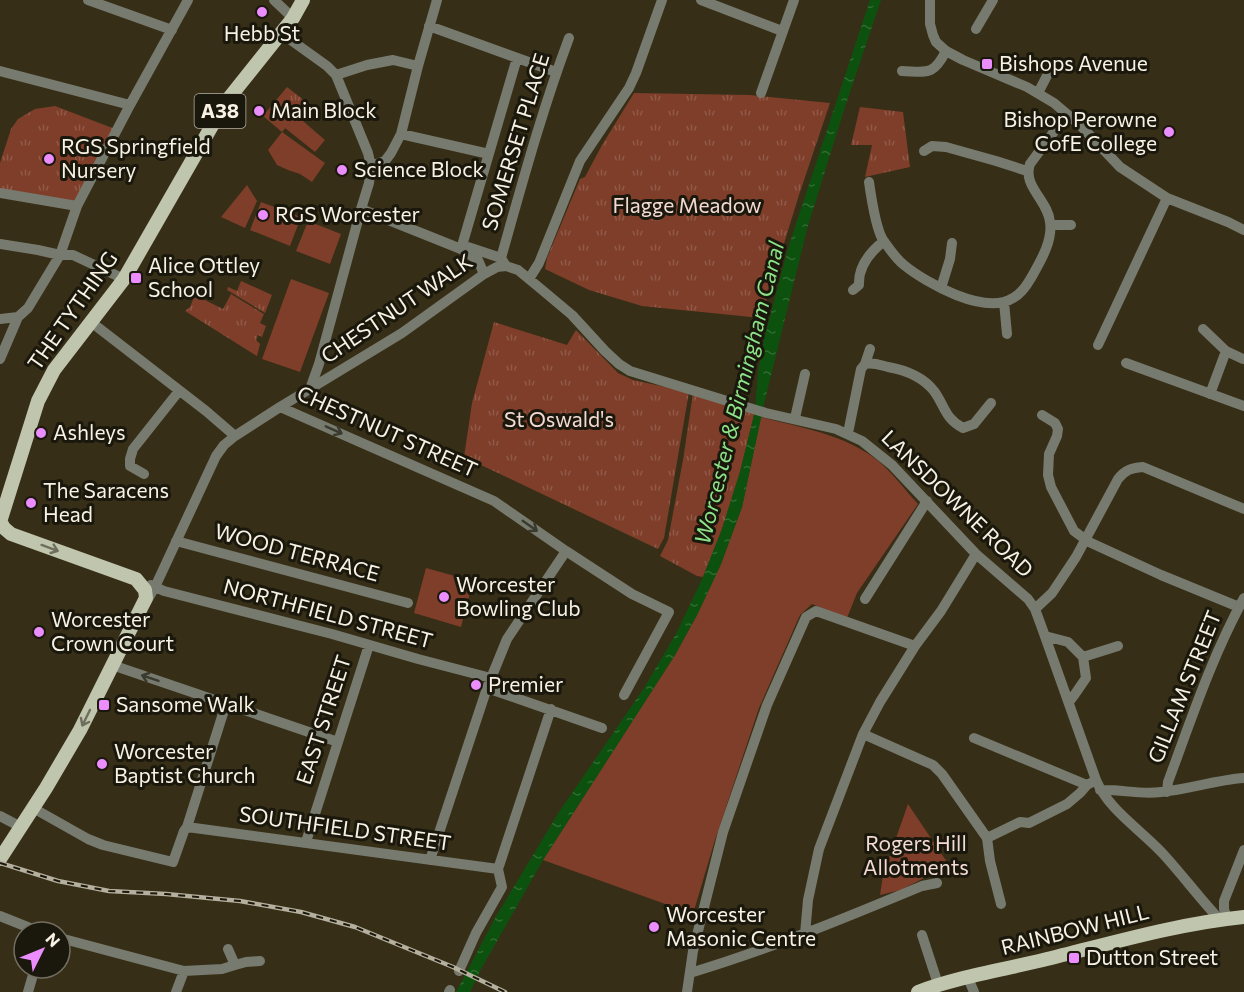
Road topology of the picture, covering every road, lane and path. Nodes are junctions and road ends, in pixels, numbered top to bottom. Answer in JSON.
{"nodes":[{"id":1,"x":87,"y":0,"type":"edge"},
{"id":2,"x":188,"y":0,"type":"edge"},
{"id":3,"x":274,"y":0,"type":"edge"},
{"id":4,"x":303,"y":0,"type":"edge"},
{"id":5,"x":437,"y":0,"type":"edge"},
{"id":6,"x":662,"y":0,"type":"edge"},
{"id":7,"x":700,"y":0,"type":"edge"},
{"id":8,"x":794,"y":0,"type":"edge"},
{"id":9,"x":930,"y":0,"type":"edge"},
{"id":10,"x":993,"y":0,"type":"edge"},
{"id":11,"x":293,"y":18,"type":"junction"},
{"id":12,"x":429,"y":26,"type":"junction"},
{"id":13,"x":976,"y":29,"type":"dead end"},
{"id":14,"x":172,"y":30,"type":"junction"},
{"id":15,"x":782,"y":31,"type":"junction"},
{"id":16,"x":281,"y":33,"type":"junction"},
{"id":17,"x":569,"y":38,"type":"dead end"},
{"id":18,"x":946,"y":51,"type":"junction"},
{"id":19,"x":517,"y":58,"type":"junction"},
{"id":20,"x":1053,"y":64,"type":"dead end"},
{"id":21,"x":418,"y":66,"type":"junction"},
{"id":22,"x":0,"y":71,"type":"edge"},
{"id":23,"x":902,"y":71,"type":"dead end"},
{"id":24,"x":556,"y":72,"type":"junction"},
{"id":25,"x":336,"y":75,"type":"junction"},
{"id":26,"x":761,"y":93,"type":"dead end"},
{"id":27,"x":1038,"y":93,"type":"junction"},
{"id":28,"x":130,"y":105,"type":"junction"},
{"id":29,"x":1068,"y":114,"type":"junction"},
{"id":30,"x":401,"y":134,"type":"junction"},
{"id":31,"x":924,"y":151,"type":"dead end"},
{"id":32,"x":489,"y":153,"type":"junction"},
{"id":33,"x":371,"y":166,"type":"junction"},
{"id":34,"x":1027,"y":171,"type":"junction"},
{"id":35,"x":869,"y":182,"type":"dead end"},
{"id":36,"x":0,"y":193,"type":"edge"},
{"id":37,"x":1167,"y":198,"type":"junction"},
{"id":38,"x":77,"y":206,"type":"junction"},
{"id":39,"x":361,"y":209,"type":"junction"},
{"id":40,"x":1051,"y":225,"type":"junction"},
{"id":41,"x":1071,"y":225,"type":"dead end"},
{"id":42,"x":1244,"y":230,"type":"edge"},
{"id":43,"x":884,"y":241,"type":"junction"},
{"id":44,"x":952,"y":243,"type":"dead end"},
{"id":45,"x":0,"y":244,"type":"edge"},
{"id":46,"x":461,"y":249,"type":"junction"},
{"id":47,"x":60,"y":255,"type":"junction"},
{"id":48,"x":504,"y":262,"type":"junction"},
{"id":49,"x":484,"y":274,"type":"junction"},
{"id":50,"x":124,"y":279,"type":"junction"},
{"id":51,"x":529,"y":279,"type":"junction"},
{"id":52,"x":941,"y":288,"type":"junction"},
{"id":53,"x":854,"y":290,"type":"dead end"},
{"id":54,"x":1004,"y":302,"type":"junction"},
{"id":55,"x":18,"y":317,"type":"junction"},
{"id":56,"x":0,"y":319,"type":"edge"},
{"id":57,"x":91,"y":322,"type":"junction"},
{"id":58,"x":1203,"y":329,"type":"dead end"},
{"id":59,"x":1007,"y":334,"type":"dead end"},
{"id":60,"x":1098,"y":345,"type":"dead end"},
{"id":61,"x":870,"y":350,"type":"dead end"},
{"id":62,"x":1226,"y":351,"type":"junction"},
{"id":63,"x":0,"y":359,"type":"edge"},
{"id":64,"x":1243,"y":359,"type":"edge"},
{"id":65,"x":319,"y":363,"type":"junction"},
{"id":66,"x":1126,"y":363,"type":"dead end"},
{"id":67,"x":865,"y":364,"type":"junction"},
{"id":68,"x":805,"y":374,"type":"dead end"},
{"id":69,"x":329,"y":378,"type":"junction"},
{"id":70,"x":310,"y":389,"type":"junction"},
{"id":71,"x":179,"y":391,"type":"junction"},
{"id":72,"x":1210,"y":394,"type":"junction"},
{"id":73,"x":991,"y":403,"type":"dead end"},
{"id":74,"x":1244,"y":406,"type":"edge"},
{"id":75,"x":280,"y":407,"type":"junction"},
{"id":76,"x":1042,"y":415,"type":"dead end"},
{"id":77,"x":795,"y":418,"type":"junction"},
{"id":78,"x":848,"y":434,"type":"junction"},
{"id":79,"x":236,"y":436,"type":"junction"},
{"id":80,"x":144,"y":474,"type":"dead end"},
{"id":81,"x":927,"y":501,"type":"junction"},
{"id":82,"x":1244,"y":509,"type":"edge"},
{"id":83,"x":0,"y":522,"type":"edge"},
{"id":84,"x":1084,"y":540,"type":"junction"},
{"id":85,"x":176,"y":541,"type":"junction"},
{"id":86,"x":566,"y":551,"type":"junction"},
{"id":87,"x":976,"y":554,"type":"junction"},
{"id":88,"x":136,"y":579,"type":"junction"},
{"id":89,"x":155,"y":587,"type":"junction"},
{"id":90,"x":865,"y":599,"type":"dead end"},
{"id":91,"x":1242,"y":602,"type":"edge"},
{"id":92,"x":408,"y":603,"type":"dead end"},
{"id":93,"x":143,"y":606,"type":"junction"},
{"id":94,"x":1035,"y":609,"type":"junction"},
{"id":95,"x":1046,"y":636,"type":"junction"},
{"id":96,"x":369,"y":645,"type":"junction"},
{"id":97,"x":915,"y":646,"type":"junction"},
{"id":98,"x":1118,"y":646,"type":"dead end"},
{"id":99,"x":1083,"y":657,"type":"junction"},
{"id":100,"x":112,"y":665,"type":"junction"},
{"id":101,"x":489,"y":683,"type":"junction"},
{"id":102,"x":624,"y":695,"type":"dead end"},
{"id":103,"x":1069,"y":702,"type":"junction"},
{"id":104,"x":226,"y":704,"type":"junction"},
{"id":105,"x":551,"y":710,"type":"junction"},
{"id":106,"x":602,"y":728,"type":"dead end"},
{"id":107,"x":863,"y":734,"type":"junction"},
{"id":108,"x":974,"y":738,"type":"dead end"},
{"id":109,"x":338,"y":742,"type":"junction"},
{"id":110,"x":1244,"y":778,"type":"edge"},
{"id":111,"x":1094,"y":785,"type":"junction"},
{"id":112,"x":1167,"y":792,"type":"junction"},
{"id":113,"x":33,"y":808,"type":"junction"},
{"id":114,"x":0,"y":816,"type":"edge"},
{"id":115,"x":21,"y":827,"type":"junction"},
{"id":116,"x":187,"y":827,"type":"junction"},
{"id":117,"x":987,"y":838,"type":"junction"},
{"id":118,"x":306,"y":842,"type":"junction"},
{"id":119,"x":1244,"y":850,"type":"edge"},
{"id":120,"x":0,"y":859,"type":"edge"},
{"id":121,"x":430,"y":860,"type":"junction"},
{"id":122,"x":498,"y":869,"type":"junction"},
{"id":123,"x":937,"y":883,"type":"dead end"},
{"id":124,"x":1001,"y":904,"type":"dead end"},
{"id":125,"x":1244,"y":917,"type":"edge"},
{"id":126,"x":1223,"y":920,"type":"junction"},
{"id":127,"x":805,"y":934,"type":"junction"},
{"id":128,"x":922,"y":935,"type":"dead end"},
{"id":129,"x":72,"y":941,"type":"edge"},
{"id":130,"x":228,"y":949,"type":"dead end"},
{"id":131,"x":260,"y":961,"type":"dead end"},
{"id":132,"x":235,"y":965,"type":"junction"},
{"id":133,"x":184,"y":971,"type":"junction"},
{"id":134,"x":459,"y":971,"type":"dead end"},
{"id":135,"x":690,"y":973,"type":"junction"},
{"id":136,"x":968,"y":978,"type":"junction"},
{"id":137,"x":938,"y":984,"type":"junction"},
{"id":138,"x":176,"y":992,"type":"edge"},
{"id":139,"x":687,"y":992,"type":"edge"},
{"id":140,"x":918,"y":992,"type":"edge"},
{"id":141,"x":974,"y":992,"type":"edge"}],
"edges":[{"from":1,"to":14,"type":"street"},
{"from":2,"to":14,"type":"street"},
{"from":3,"to":11,"type":"street"},
{"from":4,"to":11,"type":"main road","number":"A38"},
{"from":5,"to":12,"type":"street"},
{"from":6,"to":51,"type":"street"},
{"from":7,"to":15,"type":"street"},
{"from":8,"to":15,"type":"street"},
{"from":9,"to":18,"type":"street"},
{"from":10,"to":13,"type":"street"},
{"from":11,"to":16,"type":"main road","number":"A38"},
{"from":12,"to":19,"type":"street"},
{"from":12,"to":21,"type":"street"},
{"from":14,"to":28,"type":"street"},
{"from":15,"to":26,"type":"street"},
{"from":16,"to":25,"type":"street"},
{"from":16,"to":50,"type":"main road","name":"THE TYTHING","number":"A38"},
{"from":17,"to":24,"type":"street","name":"SOMERSET PLACE"},
{"from":18,"to":23,"type":"street"},
{"from":18,"to":27,"type":"street"},
{"from":19,"to":24,"type":"street"},
{"from":19,"to":32,"type":"street"},
{"from":20,"to":27,"type":"street"},
{"from":21,"to":25,"type":"street"},
{"from":21,"to":30,"type":"street"},
{"from":22,"to":28,"type":"street"},
{"from":24,"to":48,"type":"street","name":"SOMERSET PLACE"},
{"from":25,"to":33,"type":"street"},
{"from":27,"to":29,"type":"street"},
{"from":28,"to":38,"type":"street"},
{"from":29,"to":34,"type":"street"},
{"from":29,"to":37,"type":"street"},
{"from":30,"to":32,"type":"street"},
{"from":30,"to":33,"type":"street"},
{"from":31,"to":34,"type":"street"},
{"from":32,"to":46,"type":"street"},
{"from":33,"to":39,"type":"street"},
{"from":34,"to":40,"type":"street"},
{"from":35,"to":43,"type":"street"},
{"from":36,"to":38,"type":"street"},
{"from":37,"to":42,"type":"street"},
{"from":37,"to":60,"type":"street"},
{"from":38,"to":47,"type":"street"},
{"from":39,"to":46,"type":"street","name":"LANSDOWNE ROAD"},
{"from":39,"to":65,"type":"street"},
{"from":40,"to":41,"type":"street"},
{"from":40,"to":54,"type":"street"},
{"from":43,"to":52,"type":"street"},
{"from":43,"to":53,"type":"street"},
{"from":44,"to":52,"type":"street"},
{"from":45,"to":47,"type":"street"},
{"from":46,"to":48,"type":"street","name":"LANSDOWNE ROAD"},
{"from":46,"to":49,"type":"street","name":"LANSDOWNE ROAD"},
{"from":47,"to":50,"type":"street"},
{"from":47,"to":55,"type":"street"},
{"from":48,"to":49,"type":"street","name":"CHESTNUT WALK"},
{"from":48,"to":51,"type":"street","name":"LANSDOWNE ROAD"},
{"from":49,"to":69,"type":"street","name":"CHESTNUT WALK"},
{"from":50,"to":57,"type":"main road","name":"THE TYTHING","number":"A38"},
{"from":51,"to":77,"type":"street","name":"LANSDOWNE ROAD"},
{"from":52,"to":54,"type":"street"},
{"from":54,"to":59,"type":"street"},
{"from":55,"to":56,"type":"street"},
{"from":55,"to":63,"type":"street"},
{"from":57,"to":71,"type":"street"},
{"from":57,"to":83,"type":"main road","name":"THE TYTHING","number":"A38"},
{"from":58,"to":62,"type":"street"},
{"from":61,"to":67,"type":"street"},
{"from":62,"to":64,"type":"street"},
{"from":62,"to":72,"type":"street"},
{"from":65,"to":69,"type":"street"},
{"from":65,"to":70,"type":"street"},
{"from":66,"to":72,"type":"street"},
{"from":67,"to":73,"type":"street"},
{"from":67,"to":78,"type":"street"},
{"from":68,"to":77,"type":"street"},
{"from":69,"to":70,"type":"street","name":"CHESTNUT WALK"},
{"from":70,"to":75,"type":"street","name":"CHESTNUT WALK"},
{"from":71,"to":79,"type":"street"},
{"from":71,"to":80,"type":"street"},
{"from":72,"to":74,"type":"street"},
{"from":75,"to":79,"type":"street","name":"CHESTNUT STREET"},
{"from":75,"to":86,"type":"street","name":"CHESTNUT STREET","one_way":true},
{"from":76,"to":84,"type":"street"},
{"from":77,"to":78,"type":"street","name":"LANSDOWNE ROAD"},
{"from":78,"to":81,"type":"street","name":"LANSDOWNE ROAD"},
{"from":79,"to":85,"type":"street"},
{"from":81,"to":87,"type":"street","name":"LANSDOWNE ROAD"},
{"from":81,"to":90,"type":"street"},
{"from":82,"to":84,"type":"street"},
{"from":83,"to":88,"type":"main road","number":"A38","one_way":true},
{"from":84,"to":91,"type":"street"},
{"from":84,"to":94,"type":"street"},
{"from":85,"to":89,"type":"street"},
{"from":85,"to":92,"type":"street","name":"WOOD TERRACE"},
{"from":86,"to":101,"type":"street"},
{"from":86,"to":102,"type":"street","name":"CHESTNUT STREET"},
{"from":87,"to":94,"type":"street","name":"LANSDOWNE ROAD"},
{"from":87,"to":97,"type":"street"},
{"from":88,"to":89,"type":"street","name":"NORTHFIELD STREET"},
{"from":88,"to":93,"type":"main road"},
{"from":89,"to":93,"type":"street"},
{"from":89,"to":96,"type":"street","name":"NORTHFIELD STREET"},
{"from":91,"to":112,"type":"street","name":"GILLAM STREET"},
{"from":93,"to":100,"type":"main road"},
{"from":94,"to":95,"type":"street","name":"LANSDOWNE ROAD"},
{"from":95,"to":99,"type":"street"},
{"from":95,"to":103,"type":"street","name":"LANSDOWNE ROAD"},
{"from":96,"to":101,"type":"street","name":"NORTHFIELD STREET"},
{"from":96,"to":109,"type":"street","name":"EAST STREET"},
{"from":97,"to":107,"type":"street"},
{"from":97,"to":135,"type":"street"},
{"from":98,"to":99,"type":"street"},
{"from":99,"to":103,"type":"street"},
{"from":104,"to":100,"type":"street","one_way":true},
{"from":100,"to":113,"type":"main road","one_way":true},
{"from":101,"to":105,"type":"street","name":"NORTHFIELD STREET"},
{"from":101,"to":121,"type":"street"},
{"from":103,"to":111,"type":"street","name":"LANSDOWNE ROAD"},
{"from":104,"to":109,"type":"street"},
{"from":104,"to":116,"type":"street"},
{"from":105,"to":106,"type":"street","name":"NORTHFIELD STREET"},
{"from":105,"to":122,"type":"street"},
{"from":107,"to":117,"type":"street"},
{"from":107,"to":127,"type":"street"},
{"from":108,"to":111,"type":"street"},
{"from":109,"to":118,"type":"street","name":"EAST STREET"},
{"from":110,"to":112,"type":"street"},
{"from":111,"to":112,"type":"street"},
{"from":111,"to":117,"type":"street"},
{"from":111,"to":126,"type":"street","name":"LANSDOWNE ROAD"},
{"from":113,"to":115,"type":"main road"},
{"from":113,"to":116,"type":"street"},
{"from":114,"to":115,"type":"street"},
{"from":115,"to":120,"type":"main road"},
{"from":116,"to":118,"type":"street","name":"SOUTHFIELD STREET"},
{"from":117,"to":124,"type":"street"},
{"from":118,"to":121,"type":"street","name":"SOUTHFIELD STREET"},
{"from":119,"to":126,"type":"street"},
{"from":121,"to":122,"type":"street","name":"SOUTHFIELD STREET"},
{"from":122,"to":134,"type":"street"},
{"from":123,"to":127,"type":"street"},
{"from":125,"to":126,"type":"main road","name":"RAINBOW HILL"},
{"from":126,"to":136,"type":"main road","name":"RAINBOW HILL"},
{"from":127,"to":135,"type":"street"},
{"from":128,"to":137,"type":"street"},
{"from":129,"to":133,"type":"street"},
{"from":130,"to":132,"type":"street"},
{"from":131,"to":132,"type":"street"},
{"from":132,"to":133,"type":"street"},
{"from":133,"to":138,"type":"street"},
{"from":135,"to":139,"type":"street"},
{"from":136,"to":137,"type":"main road","name":"RAINBOW HILL"},
{"from":136,"to":141,"type":"street"},
{"from":137,"to":140,"type":"main road","name":"RAINBOW HILL"}]}
